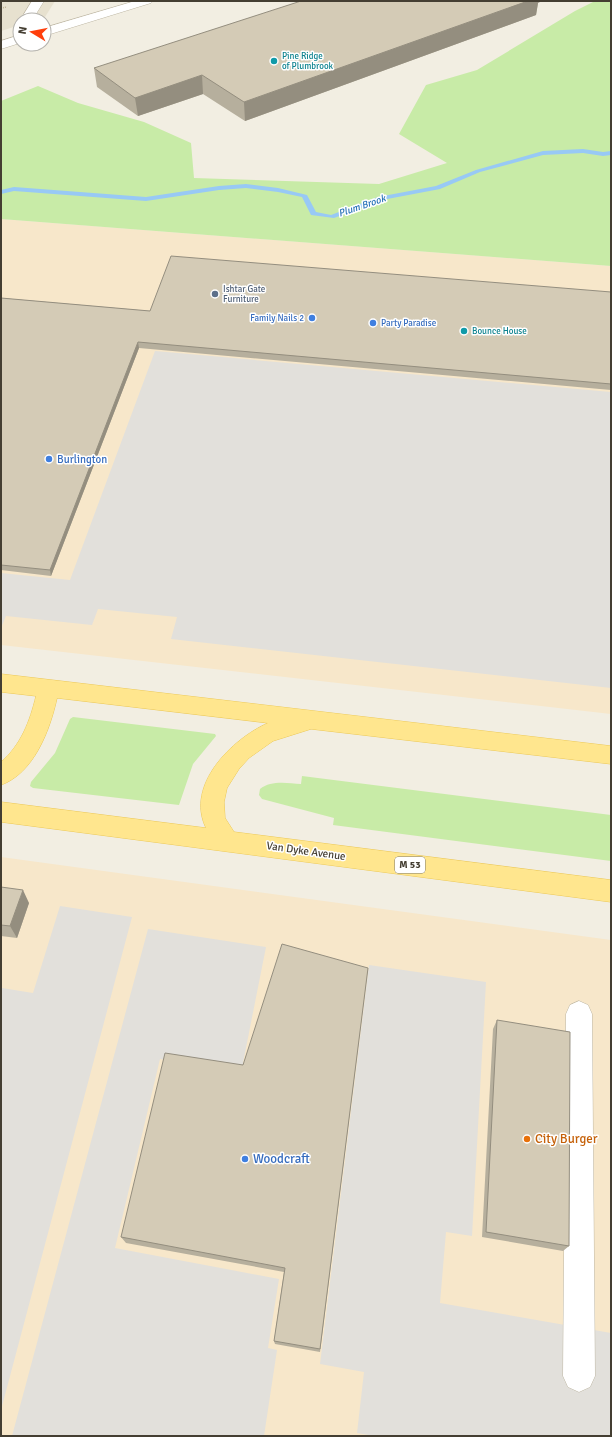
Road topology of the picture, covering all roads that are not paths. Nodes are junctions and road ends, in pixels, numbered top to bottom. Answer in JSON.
{"nodes":[{"id":1,"x":38,"y":1,"type":"edge"},
{"id":2,"x":147,"y":1,"type":"edge"},
{"id":3,"x":31,"y":12,"type":"edge"},
{"id":4,"x":52,"y":28,"type":"edge"},
{"id":5,"x":12,"y":42,"type":"edge"},
{"id":6,"x":1,"y":45,"type":"edge"},
{"id":7,"x":1,"y":683,"type":"edge"},
{"id":8,"x":48,"y":688,"type":"junction"},
{"id":9,"x":313,"y":720,"type":"junction"},
{"id":10,"x":611,"y":755,"type":"edge"},
{"id":11,"x":1,"y":775,"type":"edge"},
{"id":12,"x":1,"y":812,"type":"edge"},
{"id":13,"x":227,"y":841,"type":"junction"},
{"id":14,"x":611,"y":891,"type":"edge"},
{"id":15,"x":579,"y":1014,"type":"dead end"},
{"id":16,"x":578,"y":1376,"type":"dead end"}],
"edges":[{"from":1,"to":3,"type":"street"},
{"from":2,"to":4,"type":"street"},
{"from":5,"to":6,"type":"street"},
{"from":7,"to":8,"type":"main road"},
{"from":8,"to":9,"type":"main road"},
{"from":8,"to":11,"type":"main road"},
{"from":9,"to":10,"type":"main road"},
{"from":9,"to":13,"type":"main road"},
{"from":12,"to":13,"type":"main road","name":"Van Dyke Avenue","number":"M 53"},
{"from":13,"to":14,"type":"main road","name":"Van Dyke Avenue","number":"M 53"},
{"from":15,"to":16,"type":"street"}]}
